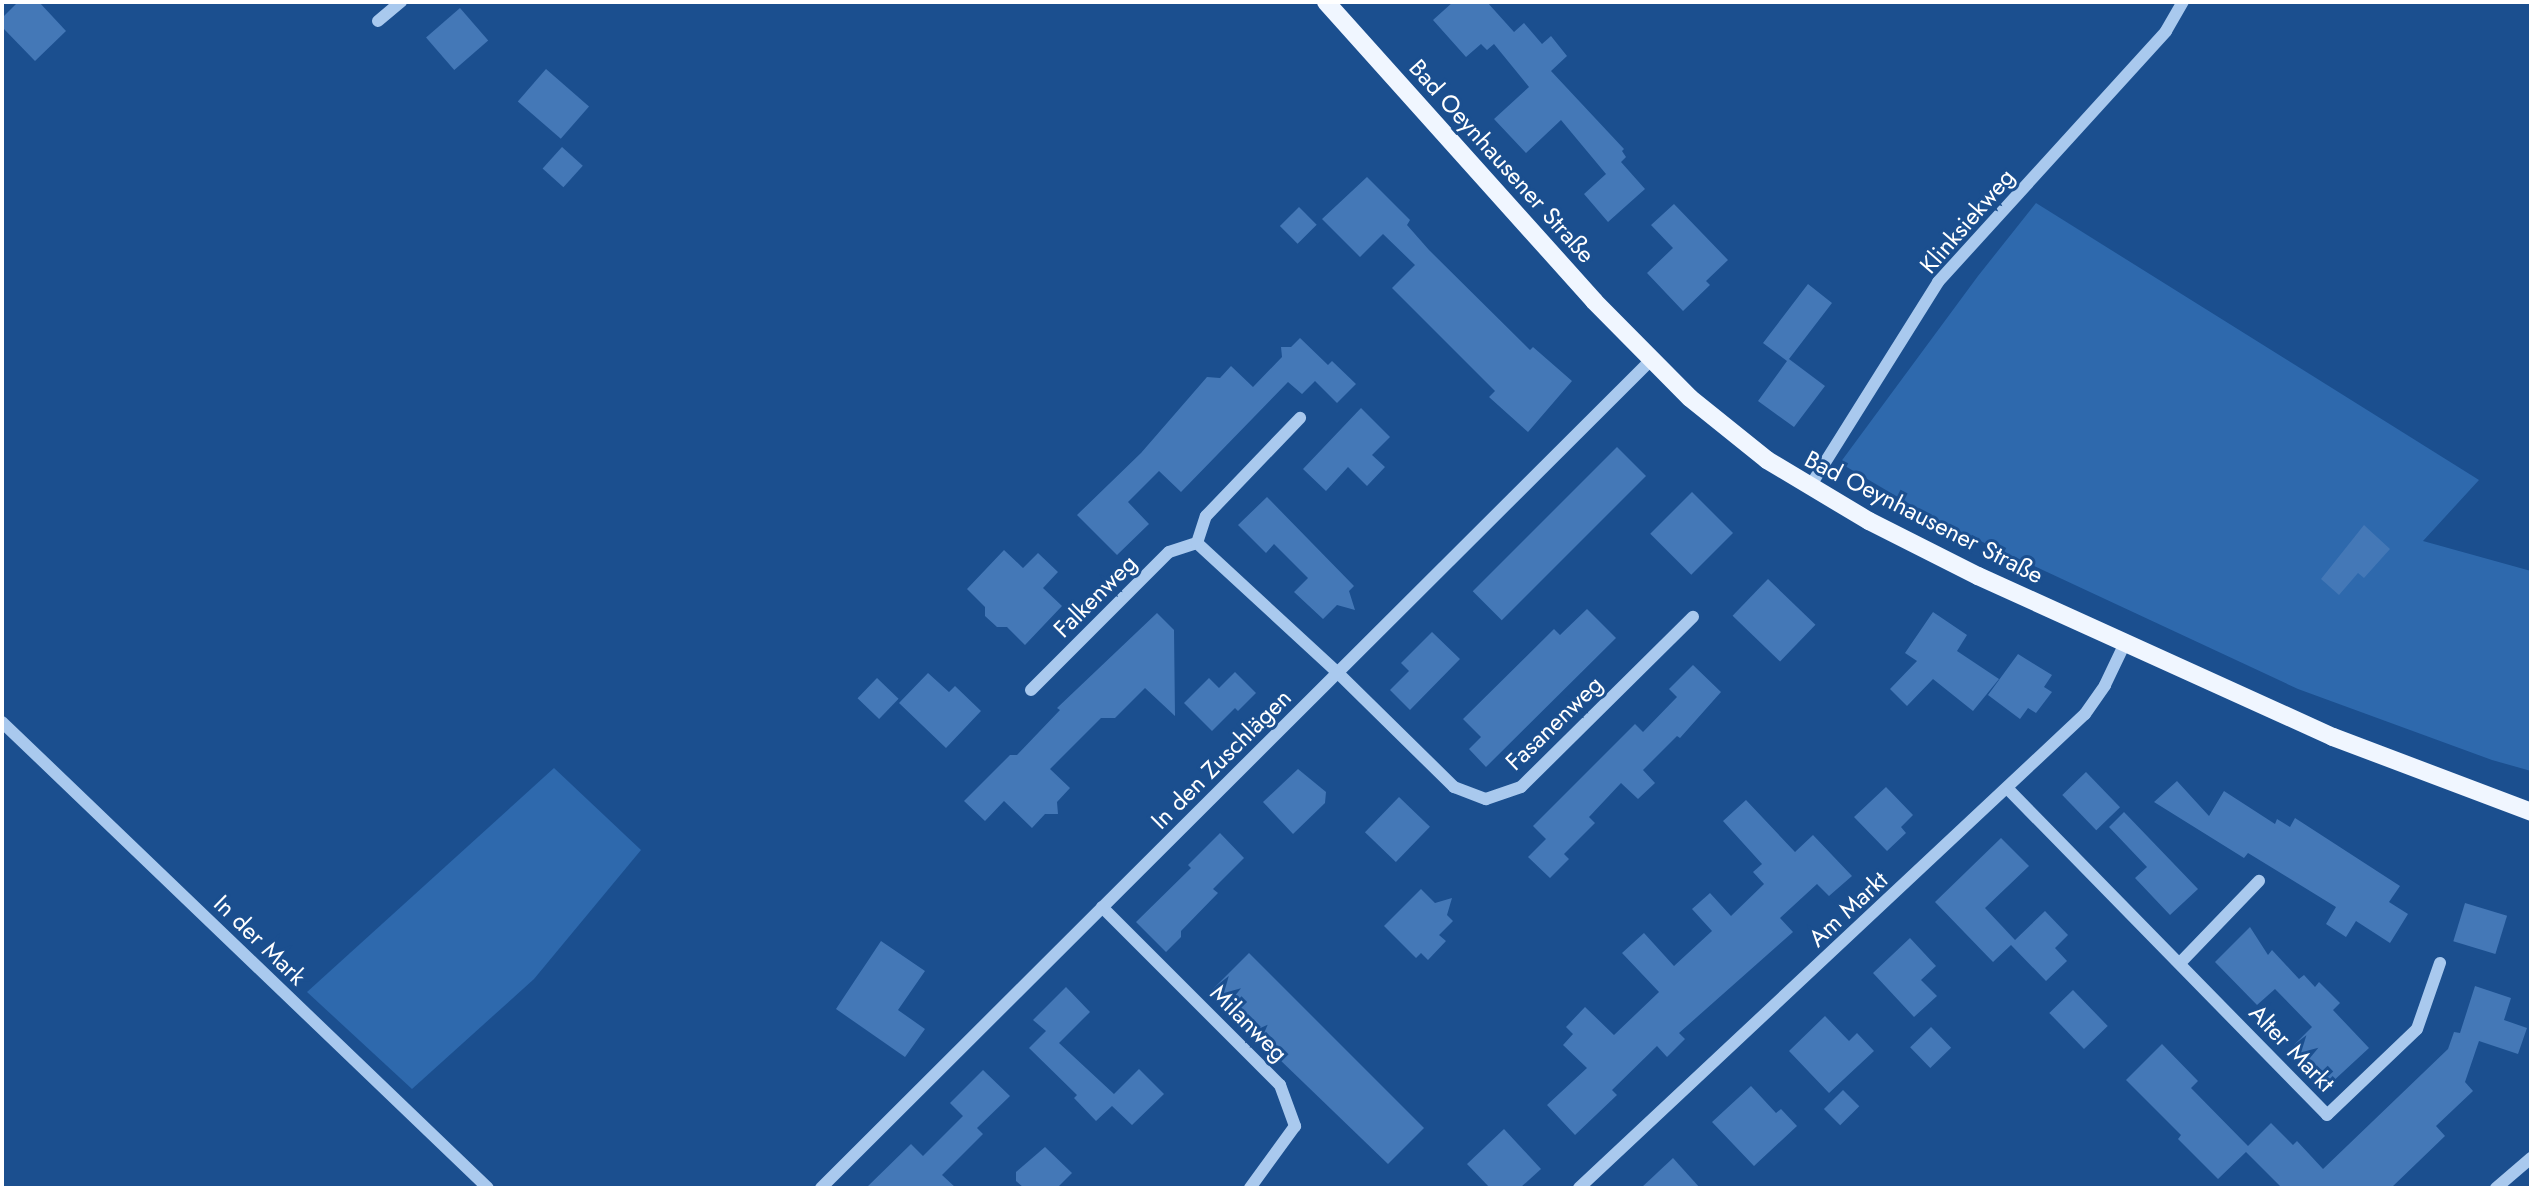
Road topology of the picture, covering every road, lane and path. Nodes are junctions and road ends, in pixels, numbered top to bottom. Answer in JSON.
{"nodes":[{"id":1,"x":401,"y":2,"type":"edge"},
{"id":2,"x":1326,"y":2,"type":"edge"},
{"id":3,"x":2183,"y":2,"type":"edge"},
{"id":4,"x":378,"y":21,"type":"dead end"},
{"id":5,"x":1651,"y":360,"type":"junction"},
{"id":6,"x":1300,"y":418,"type":"dead end"},
{"id":7,"x":1809,"y":488,"type":"junction"},
{"id":8,"x":1197,"y":544,"type":"junction"},
{"id":9,"x":1693,"y":617,"type":"dead end"},
{"id":10,"x":2125,"y":643,"type":"junction"},
{"id":11,"x":1338,"y":673,"type":"junction"},
{"id":12,"x":1031,"y":690,"type":"dead end"},
{"id":13,"x":2,"y":722,"type":"edge"},
{"id":14,"x":2007,"y":789,"type":"junction"},
{"id":15,"x":2531,"y":812,"type":"edge"},
{"id":16,"x":2259,"y":881,"type":"dead end"},
{"id":17,"x":1102,"y":907,"type":"junction"},
{"id":18,"x":2180,"y":963,"type":"junction"},
{"id":19,"x":2440,"y":963,"type":"dead end"},
{"id":20,"x":2531,"y":1158,"type":"edge"},
{"id":21,"x":488,"y":1188,"type":"edge"},
{"id":22,"x":821,"y":1188,"type":"edge"},
{"id":23,"x":1250,"y":1188,"type":"edge"},
{"id":24,"x":1579,"y":1188,"type":"edge"},
{"id":25,"x":2496,"y":1188,"type":"edge"}],
"edges":[{"from":1,"to":4,"type":"street"},
{"from":2,"to":5,"type":"main road","name":"Bad Oeynhausener Straße"},
{"from":3,"to":7,"type":"street","name":"Klinksiekweg"},
{"from":5,"to":7,"type":"main road","name":"Bad Oeynhausener Straße"},
{"from":5,"to":11,"type":"street","name":"In den Zuschlägen"},
{"from":6,"to":8,"type":"street"},
{"from":7,"to":10,"type":"main road","name":"Bad Oeynhausener Straße"},
{"from":8,"to":11,"type":"street"},
{"from":8,"to":12,"type":"street","name":"Falkenweg"},
{"from":9,"to":11,"type":"street","name":"Fasanenweg"},
{"from":10,"to":14,"type":"street","name":"Am Markt"},
{"from":10,"to":15,"type":"main road","name":"Bad Oeynhausener Straße"},
{"from":11,"to":17,"type":"street","name":"In den Zuschlägen"},
{"from":13,"to":21,"type":"street","name":"In der Mark"},
{"from":14,"to":18,"type":"street","name":"Alter Markt"},
{"from":14,"to":24,"type":"street","name":"Am Markt"},
{"from":16,"to":18,"type":"street"},
{"from":17,"to":22,"type":"street","name":"In den Zuschlägen"},
{"from":17,"to":23,"type":"street","name":"Milanweg"},
{"from":18,"to":19,"type":"street","name":"Alter Markt"},
{"from":20,"to":25,"type":"street"}]}
